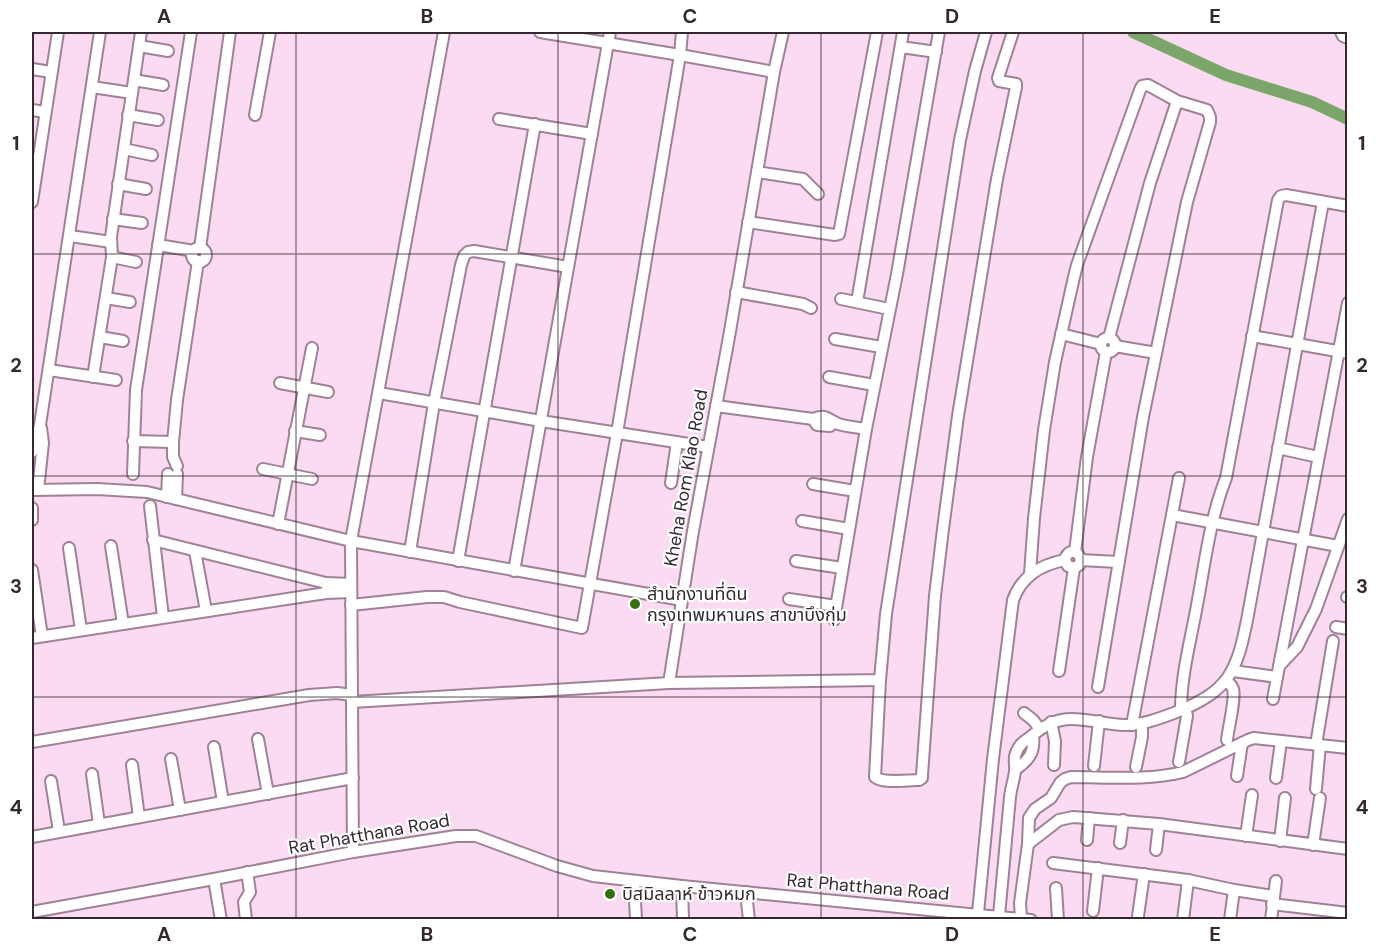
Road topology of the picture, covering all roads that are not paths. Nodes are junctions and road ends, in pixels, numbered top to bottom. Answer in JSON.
{"nodes":[{"id":1,"x":55,"y":32,"type":"edge"},
{"id":2,"x":100,"y":32,"type":"edge"},
{"id":3,"x":141,"y":32,"type":"edge"},
{"id":4,"x":191,"y":32,"type":"edge"},
{"id":5,"x":230,"y":32,"type":"edge"},
{"id":6,"x":270,"y":32,"type":"edge"},
{"id":7,"x":444,"y":32,"type":"edge"},
{"id":8,"x":540,"y":32,"type":"edge"},
{"id":9,"x":682,"y":32,"type":"edge"},
{"id":10,"x":783,"y":32,"type":"edge"},
{"id":11,"x":877,"y":32,"type":"edge"},
{"id":12,"x":903,"y":32,"type":"edge"},
{"id":13,"x":939,"y":32,"type":"edge"},
{"id":14,"x":986,"y":32,"type":"edge"},
{"id":15,"x":1013,"y":32,"type":"edge"},
{"id":16,"x":1341,"y":32,"type":"edge"},
{"id":17,"x":609,"y":37,"type":"edge"},
{"id":18,"x":1347,"y":38,"type":"edge"},
{"id":19,"x":138,"y":46,"type":"junction"},
{"id":20,"x":901,"y":47,"type":"junction"},
{"id":21,"x":168,"y":51,"type":"dead end"},
{"id":22,"x":936,"y":52,"type":"junction"},
{"id":23,"x":680,"y":55,"type":"junction"},
{"id":24,"x":32,"y":69,"type":"edge"},
{"id":25,"x":51,"y":72,"type":"junction"},
{"id":26,"x":774,"y":72,"type":"junction"},
{"id":27,"x":134,"y":80,"type":"junction"},
{"id":28,"x":163,"y":85,"type":"dead end"},
{"id":29,"x":92,"y":87,"type":"junction"},
{"id":30,"x":132,"y":93,"type":"junction"},
{"id":31,"x":1177,"y":101,"type":"junction"},
{"id":32,"x":32,"y":110,"type":"edge"},
{"id":33,"x":45,"y":112,"type":"junction"},
{"id":34,"x":129,"y":115,"type":"junction"},
{"id":35,"x":255,"y":116,"type":"dead end"},
{"id":36,"x":499,"y":119,"type":"dead end"},
{"id":37,"x":158,"y":120,"type":"dead end"},
{"id":38,"x":535,"y":124,"type":"junction"},
{"id":39,"x":592,"y":134,"type":"junction"},
{"id":40,"x":124,"y":149,"type":"junction"},
{"id":41,"x":152,"y":155,"type":"dead end"},
{"id":42,"x":757,"y":172,"type":"junction"},
{"id":43,"x":118,"y":184,"type":"junction"},
{"id":44,"x":146,"y":189,"type":"dead end"},
{"id":45,"x":818,"y":194,"type":"dead end"},
{"id":46,"x":32,"y":202,"type":"edge"},
{"id":47,"x":1323,"y":202,"type":"junction"},
{"id":48,"x":1347,"y":206,"type":"edge"},
{"id":49,"x":113,"y":219,"type":"junction"},
{"id":50,"x":748,"y":222,"type":"junction"},
{"id":51,"x":142,"y":223,"type":"dead end"},
{"id":52,"x":70,"y":236,"type":"junction"},
{"id":53,"x":111,"y":242,"type":"junction"},
{"id":54,"x":158,"y":245,"type":"junction"},
{"id":55,"x":197,"y":253,"type":"junction"},
{"id":56,"x":112,"y":257,"type":"junction"},
{"id":57,"x":512,"y":257,"type":"junction"},
{"id":58,"x":136,"y":262,"type":"dead end"},
{"id":59,"x":568,"y":267,"type":"junction"},
{"id":60,"x":736,"y":292,"type":"junction"},
{"id":61,"x":106,"y":298,"type":"junction"},
{"id":62,"x":841,"y":299,"type":"dead end"},
{"id":63,"x":130,"y":302,"type":"dead end"},
{"id":64,"x":857,"y":302,"type":"junction"},
{"id":65,"x":1347,"y":303,"type":"edge"},
{"id":66,"x":811,"y":308,"type":"dead end"},
{"id":67,"x":889,"y":309,"type":"junction"},
{"id":68,"x":1061,"y":334,"type":"junction"},
{"id":69,"x":1252,"y":336,"type":"junction"},
{"id":70,"x":100,"y":337,"type":"junction"},
{"id":71,"x":835,"y":339,"type":"dead end"},
{"id":72,"x":123,"y":341,"type":"dead end"},
{"id":73,"x":1297,"y":343,"type":"junction"},
{"id":74,"x":1108,"y":345,"type":"junction"},
{"id":75,"x":881,"y":347,"type":"junction"},
{"id":76,"x":312,"y":348,"type":"dead end"},
{"id":77,"x":1343,"y":352,"type":"edge"},
{"id":78,"x":1156,"y":353,"type":"junction"},
{"id":79,"x":49,"y":370,"type":"junction"},
{"id":80,"x":93,"y":377,"type":"junction"},
{"id":81,"x":829,"y":377,"type":"dead end"},
{"id":82,"x":116,"y":380,"type":"dead end"},
{"id":83,"x":280,"y":383,"type":"dead end"},
{"id":84,"x":874,"y":385,"type":"junction"},
{"id":85,"x":303,"y":388,"type":"junction"},
{"id":86,"x":328,"y":392,"type":"dead end"},
{"id":87,"x":379,"y":393,"type":"junction"},
{"id":88,"x":434,"y":403,"type":"junction"},
{"id":89,"x":716,"y":406,"type":"junction"},
{"id":90,"x":484,"y":411,"type":"junction"},
{"id":91,"x":541,"y":421,"type":"junction"},
{"id":92,"x":40,"y":425,"type":"junction"},
{"id":93,"x":866,"y":429,"type":"junction"},
{"id":94,"x":295,"y":430,"type":"junction"},
{"id":95,"x":617,"y":433,"type":"junction"},
{"id":96,"x":320,"y":435,"type":"dead end"},
{"id":97,"x":133,"y":441,"type":"junction"},
{"id":98,"x":173,"y":442,"type":"junction"},
{"id":99,"x":677,"y":442,"type":"junction"},
{"id":100,"x":708,"y":447,"type":"junction"},
{"id":101,"x":1278,"y":448,"type":"junction"},
{"id":102,"x":32,"y":452,"type":"edge"},
{"id":103,"x":1318,"y":457,"type":"junction"},
{"id":104,"x":263,"y":469,"type":"dead end"},
{"id":105,"x":133,"y":474,"type":"dead end"},
{"id":106,"x":287,"y":474,"type":"junction"},
{"id":107,"x":1179,"y":478,"type":"dead end"},
{"id":108,"x":312,"y":479,"type":"dead end"},
{"id":109,"x":671,"y":483,"type":"dead end"},
{"id":110,"x":813,"y":484,"type":"dead end"},
{"id":111,"x":35,"y":490,"type":"edge"},
{"id":112,"x":855,"y":491,"type":"junction"},
{"id":113,"x":172,"y":498,"type":"junction"},
{"id":114,"x":150,"y":506,"type":"dead end"},
{"id":115,"x":1172,"y":515,"type":"junction"},
{"id":116,"x":1347,"y":519,"type":"edge"},
{"id":117,"x":802,"y":521,"type":"dead end"},
{"id":118,"x":1213,"y":522,"type":"junction"},
{"id":119,"x":278,"y":524,"type":"junction"},
{"id":120,"x":849,"y":529,"type":"junction"},
{"id":121,"x":1263,"y":532,"type":"junction"},
{"id":122,"x":153,"y":540,"type":"junction"},
{"id":123,"x":1302,"y":540,"type":"junction"},
{"id":124,"x":351,"y":541,"type":"junction"},
{"id":125,"x":111,"y":546,"type":"dead end"},
{"id":126,"x":1338,"y":546,"type":"junction"},
{"id":127,"x":69,"y":548,"type":"dead end"},
{"id":128,"x":195,"y":551,"type":"junction"},
{"id":129,"x":410,"y":552,"type":"junction"},
{"id":130,"x":1077,"y":560,"type":"junction"},
{"id":131,"x":458,"y":561,"type":"junction"},
{"id":132,"x":796,"y":561,"type":"dead end"},
{"id":133,"x":1118,"y":562,"type":"junction"},
{"id":134,"x":842,"y":568,"type":"junction"},
{"id":135,"x":32,"y":570,"type":"edge"},
{"id":136,"x":514,"y":571,"type":"junction"},
{"id":137,"x":1030,"y":574,"type":"junction"},
{"id":138,"x":590,"y":584,"type":"junction"},
{"id":139,"x":326,"y":588,"type":"junction"},
{"id":140,"x":351,"y":588,"type":"junction"},
{"id":141,"x":789,"y":599,"type":"dead end"},
{"id":142,"x":682,"y":600,"type":"junction"},
{"id":143,"x":351,"y":605,"type":"junction"},
{"id":144,"x":836,"y":606,"type":"junction"},
{"id":145,"x":206,"y":611,"type":"junction"},
{"id":146,"x":163,"y":617,"type":"junction"},
{"id":147,"x":834,"y":620,"type":"dead end"},
{"id":148,"x":123,"y":624,"type":"junction"},
{"id":149,"x":81,"y":630,"type":"junction"},
{"id":150,"x":37,"y":637,"type":"edge"},
{"id":151,"x":1333,"y":641,"type":"dead end"},
{"id":152,"x":1059,"y":671,"type":"dead end"},
{"id":153,"x":1233,"y":671,"type":"junction"},
{"id":154,"x":1278,"y":672,"type":"junction"},
{"id":155,"x":880,"y":680,"type":"junction"},
{"id":156,"x":1226,"y":682,"type":"junction"},
{"id":157,"x":669,"y":683,"type":"junction"},
{"id":158,"x":1098,"y":687,"type":"dead end"},
{"id":159,"x":352,"y":699,"type":"junction"},
{"id":160,"x":1273,"y":699,"type":"dead end"},
{"id":161,"x":1183,"y":709,"type":"junction"},
{"id":162,"x":1024,"y":713,"type":"dead end"},
{"id":163,"x":1051,"y":722,"type":"junction"},
{"id":164,"x":1099,"y":722,"type":"junction"},
{"id":165,"x":1137,"y":724,"type":"junction"},
{"id":166,"x":1036,"y":732,"type":"junction"},
{"id":167,"x":258,"y":740,"type":"dead end"},
{"id":168,"x":1227,"y":740,"type":"dead end"},
{"id":169,"x":1281,"y":741,"type":"junction"},
{"id":170,"x":32,"y":742,"type":"edge"},
{"id":171,"x":1242,"y":743,"type":"junction"},
{"id":172,"x":1318,"y":745,"type":"junction"},
{"id":173,"x":214,"y":747,"type":"dead end"},
{"id":174,"x":1347,"y":748,"type":"edge"},
{"id":175,"x":171,"y":759,"type":"dead end"},
{"id":176,"x":1179,"y":762,"type":"dead end"},
{"id":177,"x":132,"y":765,"type":"dead end"},
{"id":178,"x":1054,"y":765,"type":"dead end"},
{"id":179,"x":1094,"y":766,"type":"dead end"},
{"id":180,"x":1136,"y":767,"type":"dead end"},
{"id":181,"x":92,"y":774,"type":"dead end"},
{"id":182,"x":1237,"y":776,"type":"dead end"},
{"id":183,"x":354,"y":777,"type":"junction"},
{"id":184,"x":1276,"y":778,"type":"dead end"},
{"id":185,"x":51,"y":781,"type":"dead end"},
{"id":186,"x":268,"y":794,"type":"junction"},
{"id":187,"x":1251,"y":795,"type":"dead end"},
{"id":188,"x":1285,"y":798,"type":"dead end"},
{"id":189,"x":223,"y":802,"type":"junction"},
{"id":190,"x":180,"y":810,"type":"junction"},
{"id":191,"x":139,"y":817,"type":"junction"},
{"id":192,"x":1089,"y":818,"type":"junction"},
{"id":193,"x":1123,"y":820,"type":"junction"},
{"id":194,"x":99,"y":824,"type":"junction"},
{"id":195,"x":1159,"y":824,"type":"junction"},
{"id":196,"x":59,"y":831,"type":"junction"},
{"id":197,"x":1246,"y":836,"type":"junction"},
{"id":198,"x":32,"y":837,"type":"edge"},
{"id":199,"x":1087,"y":840,"type":"dead end"},
{"id":200,"x":1280,"y":841,"type":"junction"},
{"id":201,"x":1120,"y":843,"type":"dead end"},
{"id":202,"x":1028,"y":844,"type":"junction"},
{"id":203,"x":1313,"y":845,"type":"junction"},
{"id":204,"x":1347,"y":848,"type":"edge"},
{"id":205,"x":1156,"y":850,"type":"dead end"},
{"id":206,"x":353,"y":852,"type":"junction"},
{"id":207,"x":1053,"y":862,"type":"dead end"},
{"id":208,"x":1098,"y":868,"type":"junction"},
{"id":209,"x":247,"y":872,"type":"junction"},
{"id":210,"x":1144,"y":874,"type":"junction"},
{"id":211,"x":214,"y":879,"type":"junction"},
{"id":212,"x":1188,"y":880,"type":"junction"},
{"id":213,"x":1276,"y":880,"type":"dead end"},
{"id":214,"x":634,"y":881,"type":"junction"},
{"id":215,"x":682,"y":886,"type":"junction"},
{"id":216,"x":1056,"y":888,"type":"dead end"},
{"id":217,"x":1234,"y":890,"type":"junction"},
{"id":218,"x":746,"y":892,"type":"junction"},
{"id":219,"x":1273,"y":900,"type":"junction"},
{"id":220,"x":1347,"y":901,"type":"edge"},
{"id":221,"x":913,"y":908,"type":"junction"},
{"id":222,"x":1093,"y":911,"type":"dead end"},
{"id":223,"x":32,"y":912,"type":"edge"},
{"id":224,"x":978,"y":913,"type":"junction"},
{"id":225,"x":1347,"y":913,"type":"edge"},
{"id":226,"x":1305,"y":914,"type":"edge"},
{"id":227,"x":999,"y":915,"type":"junction"},
{"id":228,"x":1138,"y":916,"type":"dead end"},
{"id":229,"x":1026,"y":919,"type":"edge"},
{"id":230,"x":221,"y":920,"type":"edge"},
{"id":231,"x":246,"y":920,"type":"edge"},
{"id":232,"x":636,"y":920,"type":"edge"},
{"id":233,"x":683,"y":920,"type":"edge"},
{"id":234,"x":749,"y":920,"type":"edge"},
{"id":235,"x":912,"y":920,"type":"edge"},
{"id":236,"x":1058,"y":920,"type":"edge"},
{"id":237,"x":1183,"y":920,"type":"edge"},
{"id":238,"x":1230,"y":920,"type":"edge"},
{"id":239,"x":1271,"y":920,"type":"edge"}],
"edges":[{"from":1,"to":25,"type":"street"},
{"from":2,"to":29,"type":"street"},
{"from":3,"to":19,"type":"street"},
{"from":4,"to":54,"type":"street"},
{"from":5,"to":55,"type":"street"},
{"from":6,"to":35,"type":"street"},
{"from":7,"to":87,"type":"street"},
{"from":8,"to":17,"type":"street"},
{"from":9,"to":23,"type":"street"},
{"from":10,"to":26,"type":"street","name":"Kheha Rom Klao Road"},
{"from":11,"to":50,"type":"street"},
{"from":12,"to":20,"type":"street"},
{"from":13,"to":22,"type":"street"},
{"from":14,"to":155,"type":"street"},
{"from":15,"to":155,"type":"street"},
{"from":16,"to":18,"type":"street"},
{"from":17,"to":23,"type":"street"},
{"from":17,"to":39,"type":"street"},
{"from":19,"to":21,"type":"street"},
{"from":19,"to":27,"type":"street"},
{"from":20,"to":22,"type":"street"},
{"from":20,"to":64,"type":"street"},
{"from":22,"to":67,"type":"street"},
{"from":23,"to":26,"type":"street"},
{"from":23,"to":95,"type":"street"},
{"from":24,"to":25,"type":"street"},
{"from":25,"to":33,"type":"street"},
{"from":26,"to":42,"type":"street","name":"Kheha Rom Klao Road"},
{"from":27,"to":28,"type":"street"},
{"from":27,"to":30,"type":"street"},
{"from":29,"to":30,"type":"street"},
{"from":29,"to":52,"type":"street"},
{"from":30,"to":34,"type":"street"},
{"from":31,"to":68,"type":"street"},
{"from":31,"to":74,"type":"street"},
{"from":31,"to":78,"type":"street"},
{"from":32,"to":33,"type":"street"},
{"from":33,"to":46,"type":"street"},
{"from":34,"to":37,"type":"street"},
{"from":34,"to":40,"type":"street"},
{"from":36,"to":38,"type":"street"},
{"from":38,"to":39,"type":"street"},
{"from":38,"to":57,"type":"street"},
{"from":39,"to":59,"type":"street"},
{"from":40,"to":41,"type":"street"},
{"from":40,"to":43,"type":"street"},
{"from":42,"to":45,"type":"street"},
{"from":42,"to":50,"type":"street","name":"Kheha Rom Klao Road"},
{"from":43,"to":44,"type":"street"},
{"from":43,"to":49,"type":"street"},
{"from":47,"to":48,"type":"street"},
{"from":47,"to":69,"type":"street"},
{"from":47,"to":73,"type":"street"},
{"from":49,"to":51,"type":"street"},
{"from":49,"to":53,"type":"street"},
{"from":50,"to":60,"type":"street","name":"Kheha Rom Klao Road"},
{"from":52,"to":53,"type":"street"},
{"from":52,"to":79,"type":"street"},
{"from":53,"to":56,"type":"street"},
{"from":54,"to":55,"type":"street"},
{"from":54,"to":97,"type":"street"},
{"from":55,"to":98,"type":"street"},
{"from":56,"to":58,"type":"street"},
{"from":56,"to":61,"type":"street"},
{"from":57,"to":59,"type":"street"},
{"from":57,"to":88,"type":"street"},
{"from":57,"to":90,"type":"street"},
{"from":59,"to":91,"type":"street"},
{"from":60,"to":66,"type":"street"},
{"from":60,"to":89,"type":"street","name":"Kheha Rom Klao Road"},
{"from":61,"to":63,"type":"street"},
{"from":61,"to":70,"type":"street"},
{"from":62,"to":64,"type":"street"},
{"from":64,"to":67,"type":"street"},
{"from":65,"to":77,"type":"street"},
{"from":67,"to":75,"type":"street"},
{"from":68,"to":74,"type":"street"},
{"from":68,"to":137,"type":"street"},
{"from":69,"to":73,"type":"street"},
{"from":69,"to":118,"type":"street"},
{"from":70,"to":72,"type":"street"},
{"from":70,"to":80,"type":"street"},
{"from":71,"to":75,"type":"street"},
{"from":73,"to":77,"type":"street"},
{"from":73,"to":101,"type":"street"},
{"from":74,"to":78,"type":"street"},
{"from":74,"to":130,"type":"street"},
{"from":75,"to":84,"type":"street"},
{"from":76,"to":85,"type":"street"},
{"from":77,"to":103,"type":"street"},
{"from":78,"to":133,"type":"street"},
{"from":79,"to":80,"type":"street"},
{"from":79,"to":92,"type":"street"},
{"from":80,"to":82,"type":"street"},
{"from":81,"to":84,"type":"street"},
{"from":83,"to":85,"type":"street"},
{"from":84,"to":93,"type":"street"},
{"from":85,"to":86,"type":"street"},
{"from":85,"to":94,"type":"street"},
{"from":87,"to":88,"type":"street"},
{"from":87,"to":124,"type":"street"},
{"from":88,"to":90,"type":"street"},
{"from":88,"to":129,"type":"street"},
{"from":89,"to":93,"type":"street"},
{"from":89,"to":100,"type":"street","name":"Kheha Rom Klao Road"},
{"from":90,"to":91,"type":"street"},
{"from":90,"to":131,"type":"street"},
{"from":91,"to":95,"type":"street"},
{"from":91,"to":136,"type":"street"},
{"from":92,"to":102,"type":"street"},
{"from":92,"to":111,"type":"street"},
{"from":93,"to":112,"type":"street"},
{"from":94,"to":96,"type":"street"},
{"from":94,"to":106,"type":"street"},
{"from":95,"to":99,"type":"street"},
{"from":95,"to":138,"type":"street"},
{"from":97,"to":98,"type":"street"},
{"from":97,"to":105,"type":"street"},
{"from":98,"to":113,"type":"street"},
{"from":99,"to":100,"type":"street"},
{"from":99,"to":109,"type":"street"},
{"from":100,"to":142,"type":"street","name":"Kheha Rom Klao Road"},
{"from":101,"to":103,"type":"street"},
{"from":101,"to":121,"type":"street"},
{"from":103,"to":123,"type":"street"},
{"from":104,"to":106,"type":"street"},
{"from":106,"to":108,"type":"street"},
{"from":106,"to":119,"type":"street"},
{"from":107,"to":115,"type":"street"},
{"from":110,"to":112,"type":"street"},
{"from":111,"to":113,"type":"street"},
{"from":112,"to":120,"type":"street"},
{"from":113,"to":119,"type":"street"},
{"from":114,"to":122,"type":"street"},
{"from":115,"to":118,"type":"street"},
{"from":115,"to":165,"type":"street"},
{"from":116,"to":126,"type":"street"},
{"from":117,"to":120,"type":"street"},
{"from":118,"to":121,"type":"street"},
{"from":118,"to":161,"type":"street"},
{"from":119,"to":124,"type":"street"},
{"from":120,"to":134,"type":"street"},
{"from":121,"to":123,"type":"street"},
{"from":121,"to":153,"type":"street"},
{"from":122,"to":128,"type":"street"},
{"from":122,"to":146,"type":"street"},
{"from":123,"to":126,"type":"street"},
{"from":123,"to":154,"type":"street"},
{"from":124,"to":129,"type":"street"},
{"from":124,"to":140,"type":"street"},
{"from":125,"to":148,"type":"street"},
{"from":126,"to":154,"type":"street"},
{"from":127,"to":149,"type":"street"},
{"from":128,"to":139,"type":"street"},
{"from":128,"to":145,"type":"street"},
{"from":129,"to":131,"type":"street"},
{"from":130,"to":133,"type":"street"},
{"from":130,"to":137,"type":"street"},
{"from":130,"to":152,"type":"street"},
{"from":131,"to":136,"type":"street"},
{"from":132,"to":134,"type":"street"},
{"from":133,"to":158,"type":"street"},
{"from":134,"to":144,"type":"street"},
{"from":135,"to":150,"type":"street"},
{"from":136,"to":138,"type":"street"},
{"from":137,"to":224,"type":"street"},
{"from":138,"to":142,"type":"street"},
{"from":138,"to":143,"type":"street"},
{"from":139,"to":140,"type":"street"},
{"from":139,"to":145,"type":"street"},
{"from":140,"to":143,"type":"street"},
{"from":141,"to":144,"type":"street"},
{"from":142,"to":157,"type":"street","name":"Kheha Rom Klao Road"},
{"from":143,"to":159,"type":"street"},
{"from":144,"to":147,"type":"street"},
{"from":145,"to":146,"type":"street"},
{"from":146,"to":148,"type":"street"},
{"from":148,"to":149,"type":"street"},
{"from":149,"to":150,"type":"street"},
{"from":151,"to":172,"type":"street"},
{"from":153,"to":154,"type":"street"},
{"from":153,"to":156,"type":"street"},
{"from":154,"to":160,"type":"street"},
{"from":155,"to":157,"type":"street"},
{"from":156,"to":161,"type":"street"},
{"from":156,"to":168,"type":"street"},
{"from":157,"to":159,"type":"street"},
{"from":159,"to":170,"type":"street"},
{"from":159,"to":183,"type":"street"},
{"from":161,"to":165,"type":"street"},
{"from":161,"to":176,"type":"street"},
{"from":162,"to":166,"type":"street"},
{"from":163,"to":164,"type":"street"},
{"from":163,"to":166,"type":"street"},
{"from":163,"to":178,"type":"street"},
{"from":164,"to":165,"type":"street"},
{"from":164,"to":179,"type":"street"},
{"from":165,"to":180,"type":"street"},
{"from":166,"to":227,"type":"street"},
{"from":167,"to":186,"type":"street"},
{"from":169,"to":171,"type":"street"},
{"from":169,"to":172,"type":"street"},
{"from":169,"to":184,"type":"street"},
{"from":171,"to":182,"type":"street"},
{"from":171,"to":202,"type":"street"},
{"from":172,"to":174,"type":"street"},
{"from":172,"to":203,"type":"street"},
{"from":173,"to":189,"type":"street"},
{"from":175,"to":190,"type":"street"},
{"from":177,"to":191,"type":"street"},
{"from":181,"to":194,"type":"street"},
{"from":183,"to":186,"type":"street"},
{"from":183,"to":206,"type":"street"},
{"from":185,"to":196,"type":"street"},
{"from":186,"to":189,"type":"street"},
{"from":187,"to":197,"type":"street"},
{"from":188,"to":200,"type":"street"},
{"from":189,"to":190,"type":"street"},
{"from":190,"to":191,"type":"street"},
{"from":191,"to":194,"type":"street"},
{"from":192,"to":193,"type":"street"},
{"from":192,"to":199,"type":"street"},
{"from":192,"to":202,"type":"street"},
{"from":193,"to":195,"type":"street"},
{"from":193,"to":201,"type":"street"},
{"from":194,"to":196,"type":"street"},
{"from":195,"to":197,"type":"street"},
{"from":195,"to":205,"type":"street"},
{"from":196,"to":198,"type":"street"},
{"from":197,"to":200,"type":"street"},
{"from":200,"to":203,"type":"street"},
{"from":202,"to":229,"type":"street"},
{"from":203,"to":204,"type":"street"},
{"from":206,"to":209,"type":"street","name":"Rat Phatthana Road"},
{"from":206,"to":214,"type":"street","name":"Rat Phatthana Road"},
{"from":207,"to":208,"type":"street"},
{"from":208,"to":210,"type":"street"},
{"from":208,"to":222,"type":"street"},
{"from":209,"to":211,"type":"street","name":"Rat Phatthana Road"},
{"from":209,"to":231,"type":"street"},
{"from":210,"to":212,"type":"street"},
{"from":210,"to":228,"type":"street"},
{"from":211,"to":223,"type":"street","name":"Rat Phatthana Road"},
{"from":211,"to":230,"type":"street"},
{"from":212,"to":217,"type":"street"},
{"from":212,"to":237,"type":"street"},
{"from":213,"to":219,"type":"street"},
{"from":214,"to":215,"type":"street","name":"Rat Phatthana Road"},
{"from":214,"to":232,"type":"street"},
{"from":215,"to":218,"type":"street","name":"Rat Phatthana Road"},
{"from":215,"to":233,"type":"street"},
{"from":216,"to":236,"type":"street"},
{"from":217,"to":219,"type":"street"},
{"from":217,"to":238,"type":"street"},
{"from":218,"to":221,"type":"street","name":"Rat Phatthana Road"},
{"from":218,"to":234,"type":"street"},
{"from":219,"to":226,"type":"street"},
{"from":219,"to":239,"type":"street"},
{"from":220,"to":225,"type":"street"},
{"from":221,"to":224,"type":"street","name":"Rat Phatthana Road"},
{"from":221,"to":235,"type":"street"},
{"from":224,"to":227,"type":"street","name":"Rat Phatthana Road"},
{"from":225,"to":226,"type":"street"},
{"from":227,"to":229,"type":"street","name":"Rat Phatthana Road"}]}
